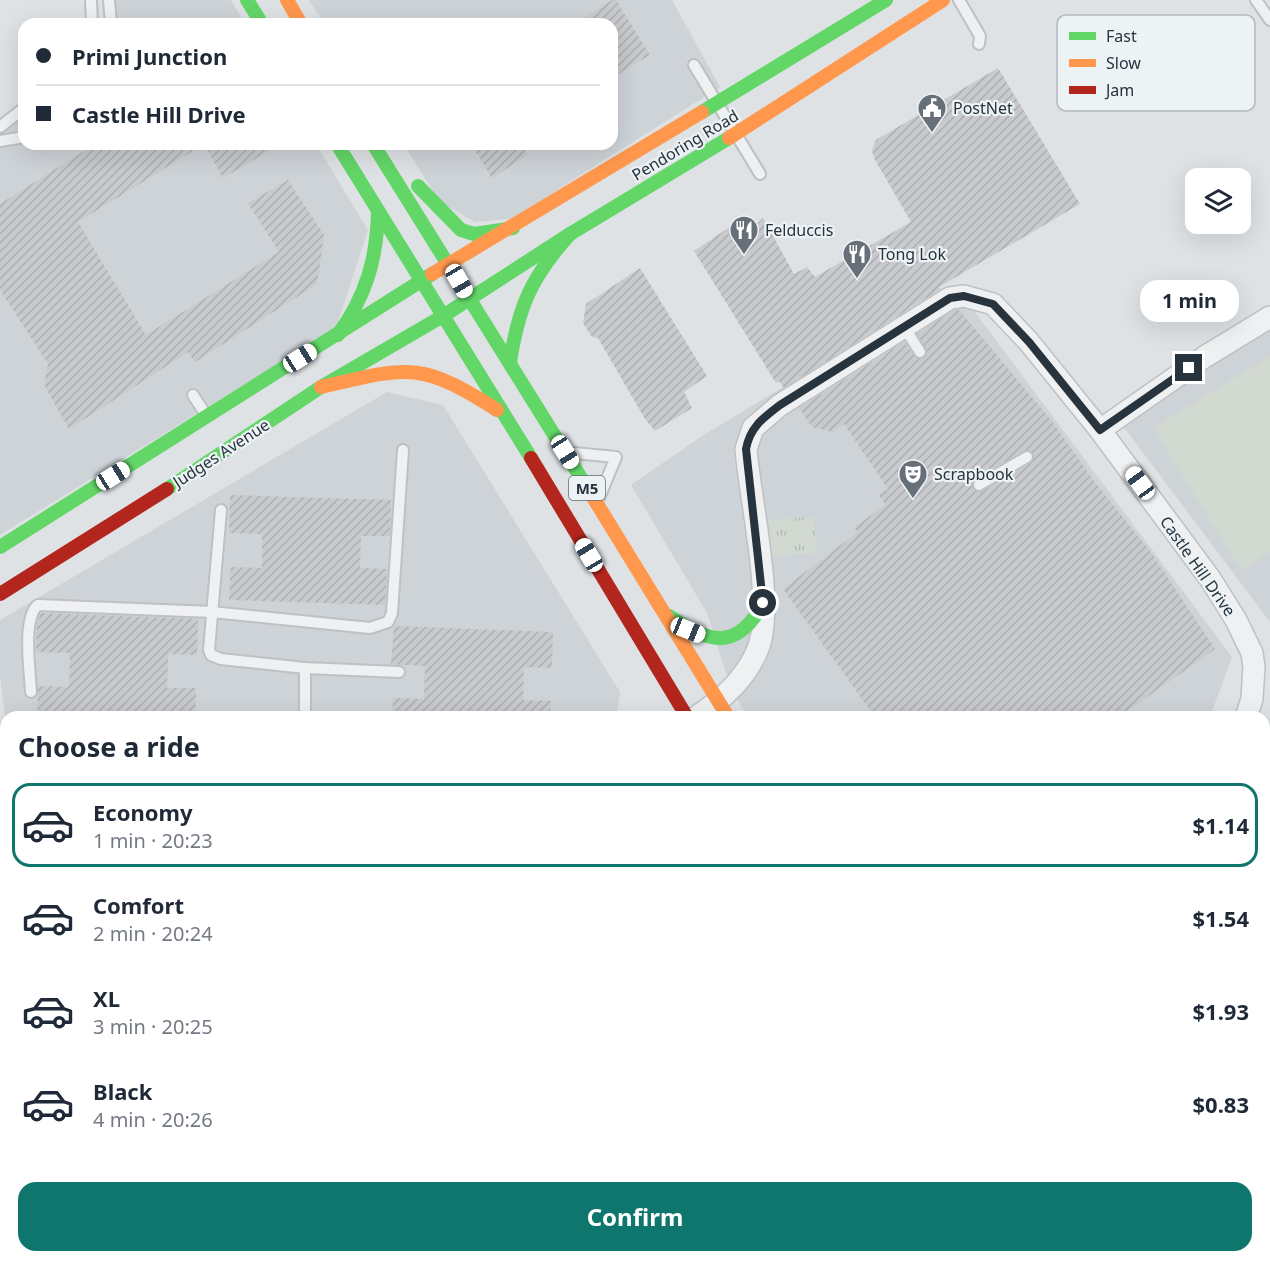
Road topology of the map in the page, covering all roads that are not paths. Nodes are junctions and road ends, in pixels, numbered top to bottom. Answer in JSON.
{"nodes":[{"id":1,"x":91,"y":0,"type":"edge"},
{"id":2,"x":247,"y":0,"type":"edge"},
{"id":3,"x":287,"y":0,"type":"edge"},
{"id":4,"x":886,"y":0,"type":"edge"},
{"id":5,"x":943,"y":0,"type":"edge"},
{"id":6,"x":959,"y":0,"type":"edge"},
{"id":7,"x":1256,"y":0,"type":"edge"},
{"id":8,"x":108,"y":1,"type":"edge"},
{"id":9,"x":92,"y":18,"type":"edge"},
{"id":10,"x":110,"y":18,"type":"edge"},
{"id":11,"x":258,"y":18,"type":"edge"},
{"id":12,"x":298,"y":18,"type":"edge"},
{"id":13,"x":1270,"y":20,"type":"edge"},
{"id":14,"x":979,"y":44,"type":"dead end"},
{"id":15,"x":694,"y":65,"type":"dead end"},
{"id":16,"x":717,"y":104,"type":"junction"},
{"id":17,"x":18,"y":113,"type":"edge"},
{"id":18,"x":0,"y":127,"type":"edge"},
{"id":19,"x":735,"y":134,"type":"junction"},
{"id":20,"x":18,"y":138,"type":"edge"},
{"id":21,"x":0,"y":141,"type":"edge"},
{"id":22,"x":341,"y":150,"type":"edge"},
{"id":23,"x":377,"y":150,"type":"edge"},
{"id":24,"x":379,"y":150,"type":"edge"},
{"id":25,"x":760,"y":174,"type":"dead end"},
{"id":26,"x":378,"y":211,"type":"junction"},
{"id":27,"x":513,"y":228,"type":"junction"},
{"id":28,"x":570,"y":234,"type":"junction"},
{"id":29,"x":450,"y":263,"type":"junction"},
{"id":30,"x":422,"y":280,"type":"junction"},
{"id":31,"x":470,"y":298,"type":"junction"},
{"id":32,"x":443,"y":316,"type":"junction"},
{"id":33,"x":1270,"y":317,"type":"edge"},
{"id":34,"x":904,"y":327,"type":"junction"},
{"id":35,"x":338,"y":335,"type":"junction"},
{"id":36,"x":920,"y":352,"type":"dead end"},
{"id":37,"x":510,"y":363,"type":"junction"},
{"id":38,"x":321,"y":387,"type":"junction"},
{"id":39,"x":193,"y":395,"type":"dead end"},
{"id":40,"x":506,"y":416,"type":"junction"},
{"id":41,"x":207,"y":417,"type":"junction"},
{"id":42,"x":1100,"y":430,"type":"junction"},
{"id":43,"x":403,"y":450,"type":"dead end"},
{"id":44,"x":565,"y":452,"type":"junction"},
{"id":45,"x":1027,"y":457,"type":"dead end"},
{"id":46,"x":979,"y":485,"type":"dead end"},
{"id":47,"x":597,"y":503,"type":"junction"},
{"id":48,"x":221,"y":510,"type":"dead end"},
{"id":49,"x":0,"y":547,"type":"edge"},
{"id":50,"x":0,"y":594,"type":"edge"},
{"id":51,"x":763,"y":603,"type":"junction"},
{"id":52,"x":212,"y":612,"type":"junction"},
{"id":53,"x":665,"y":613,"type":"junction"},
{"id":54,"x":305,"y":668,"type":"junction"},
{"id":55,"x":399,"y":672,"type":"dead end"},
{"id":56,"x":31,"y":692,"type":"dead end"},
{"id":57,"x":724,"y":709,"type":"edge"},
{"id":58,"x":305,"y":711,"type":"edge"},
{"id":59,"x":683,"y":711,"type":"edge"},
{"id":60,"x":1248,"y":711,"type":"edge"}],
"edges":[{"from":1,"to":9,"type":"lane"},
{"from":2,"to":11,"type":"main road"},
{"from":3,"to":12,"type":"main road"},
{"from":4,"to":16,"type":"main road","name":"Pendoring Road"},
{"from":5,"to":19,"type":"main road","name":"Pendoring Road"},
{"from":6,"to":14,"type":"lane"},
{"from":7,"to":13,"type":"lane"},
{"from":8,"to":10,"type":"lane"},
{"from":15,"to":16,"type":"lane"},
{"from":16,"to":19,"type":"lane"},
{"from":16,"to":27,"type":"main road","name":"Pendoring Road"},
{"from":17,"to":18,"type":"lane"},
{"from":19,"to":25,"type":"lane"},
{"from":19,"to":28,"type":"main road","name":"Pendoring Road"},
{"from":20,"to":21,"type":"lane"},
{"from":22,"to":26,"type":"main road","number":"M5"},
{"from":23,"to":29,"type":"main road","number":"M5"},
{"from":24,"to":27,"type":"main road"},
{"from":26,"to":30,"type":"main road","number":"M5"},
{"from":26,"to":35,"type":"main road"},
{"from":27,"to":29,"type":"main road","name":"Pendoring Road"},
{"from":28,"to":31,"type":"main road","name":"Pendoring Road"},
{"from":28,"to":37,"type":"main road"},
{"from":29,"to":30,"type":"main road","name":"Pendoring Road"},
{"from":29,"to":31,"type":"main road","number":"M5"},
{"from":30,"to":32,"type":"main road","number":"M5"},
{"from":30,"to":35,"type":"main road"},
{"from":31,"to":32,"type":"main road","name":"Pendoring Road"},
{"from":31,"to":37,"type":"main road","number":"M5"},
{"from":32,"to":38,"type":"main road","name":"Judges Avenue"},
{"from":32,"to":40,"type":"main road","number":"M5"},
{"from":33,"to":42,"type":"street"},
{"from":34,"to":36,"type":"lane"},
{"from":34,"to":42,"type":"street","name":"Castle Hill Drive"},
{"from":34,"to":51,"type":"street","name":"Castle Hill Drive"},
{"from":35,"to":41,"type":"main road"},
{"from":37,"to":44,"type":"main road","number":"M5"},
{"from":38,"to":40,"type":"main road"},
{"from":38,"to":50,"type":"main road","name":"Judges Avenue"},
{"from":39,"to":41,"type":"lane"},
{"from":40,"to":59,"type":"main road","number":"M5"},
{"from":41,"to":49,"type":"main road"},
{"from":42,"to":60,"type":"street","name":"Castle Hill Drive"},
{"from":43,"to":52,"type":"lane"},
{"from":44,"to":47,"type":"main road","number":"M5"},
{"from":44,"to":47,"type":"lane"},
{"from":45,"to":46,"type":"lane"},
{"from":47,"to":53,"type":"main road","number":"M5"},
{"from":48,"to":52,"type":"lane"},
{"from":51,"to":53,"type":"main road"},
{"from":51,"to":57,"type":"street","name":"Castle Hill Drive"},
{"from":52,"to":54,"type":"lane"},
{"from":52,"to":56,"type":"lane"},
{"from":53,"to":57,"type":"main road","number":"M5"},
{"from":54,"to":55,"type":"lane"},
{"from":54,"to":58,"type":"lane"}]}
